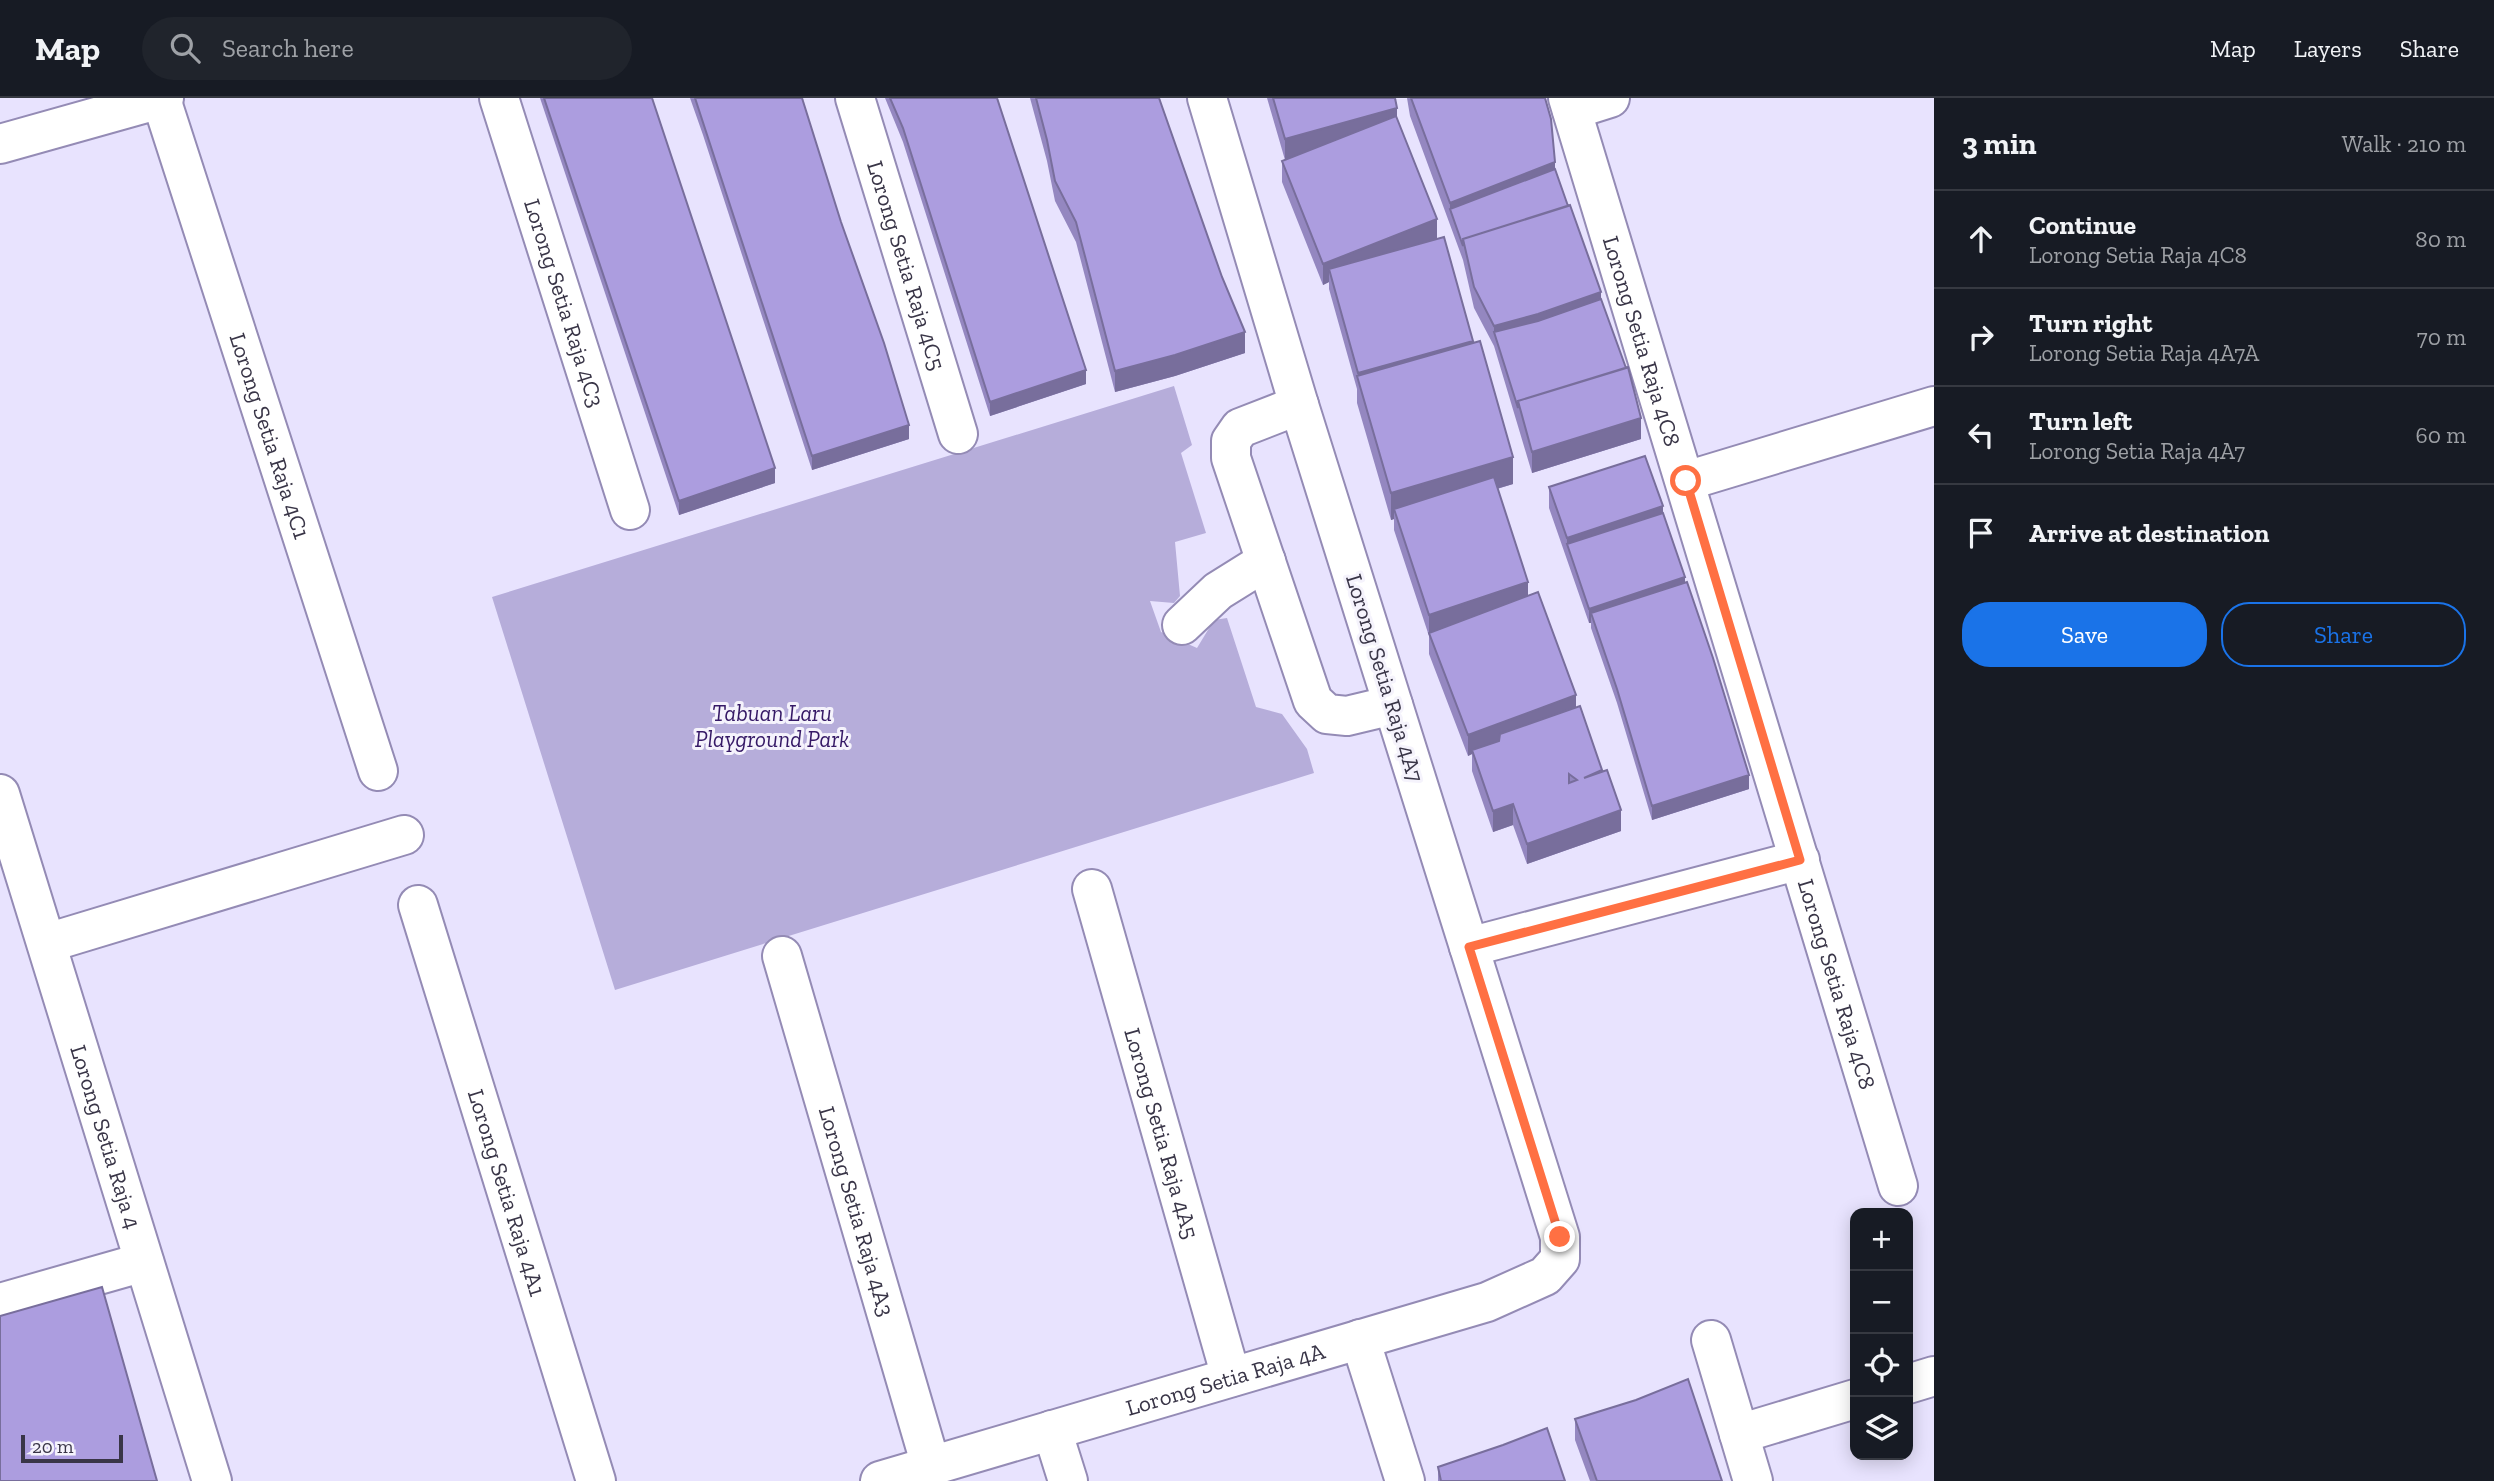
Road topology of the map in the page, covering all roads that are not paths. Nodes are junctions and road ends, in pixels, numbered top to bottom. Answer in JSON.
{"nodes":[{"id":1,"x":163,"y":98,"type":"edge"},
{"id":2,"x":499,"y":98,"type":"edge"},
{"id":3,"x":855,"y":98,"type":"edge"},
{"id":4,"x":1207,"y":98,"type":"edge"},
{"id":5,"x":1610,"y":98,"type":"edge"},
{"id":6,"x":1570,"y":104,"type":"edge"},
{"id":7,"x":0,"y":144,"type":"edge"},
{"id":8,"x":1299,"y":405,"type":"junction"},
{"id":9,"x":1934,"y":406,"type":"edge"},
{"id":10,"x":958,"y":434,"type":"dead end"},
{"id":11,"x":1686,"y":481,"type":"junction"},
{"id":12,"x":630,"y":510,"type":"dead end"},
{"id":13,"x":1266,"y":561,"type":"junction"},
{"id":14,"x":1182,"y":625,"type":"dead end"},
{"id":15,"x":1393,"y":705,"type":"junction"},
{"id":16,"x":378,"y":771,"type":"dead end"},
{"id":17,"x":0,"y":794,"type":"edge"},
{"id":18,"x":404,"y":835,"type":"dead end"},
{"id":19,"x":1800,"y":860,"type":"junction"},
{"id":20,"x":1092,"y":889,"type":"dead end"},
{"id":21,"x":418,"y":905,"type":"dead end"},
{"id":22,"x":47,"y":943,"type":"junction"},
{"id":23,"x":1469,"y":947,"type":"junction"},
{"id":24,"x":782,"y":956,"type":"dead end"},
{"id":25,"x":1899,"y":1186,"type":"dead end"},
{"id":26,"x":1560,"y":1259,"type":"joint"},
{"id":27,"x":144,"y":1262,"type":"junction"},
{"id":28,"x":0,"y":1303,"type":"edge"},
{"id":29,"x":1360,"y":1339,"type":"junction"},
{"id":30,"x":1711,"y":1340,"type":"dead end"},
{"id":31,"x":1934,"y":1376,"type":"edge"},
{"id":32,"x":1231,"y":1377,"type":"junction"},
{"id":33,"x":1913,"y":1382,"type":"edge"},
{"id":34,"x":1850,"y":1401,"type":"edge"},
{"id":35,"x":1052,"y":1430,"type":"junction"},
{"id":36,"x":1739,"y":1434,"type":"junction"},
{"id":37,"x":931,"y":1466,"type":"junction"},
{"id":38,"x":212,"y":1481,"type":"edge"},
{"id":39,"x":596,"y":1481,"type":"edge"},
{"id":40,"x":880,"y":1481,"type":"edge"},
{"id":41,"x":1068,"y":1481,"type":"edge"},
{"id":42,"x":1405,"y":1481,"type":"edge"},
{"id":43,"x":1753,"y":1481,"type":"edge"}],
"edges":[{"from":1,"to":7,"type":"street"},
{"from":1,"to":16,"type":"street","name":"Lorong Setia Raja 4C1"},
{"from":2,"to":12,"type":"street","name":"Lorong Setia Raja 4C3"},
{"from":3,"to":10,"type":"street","name":"Lorong Setia Raja 4C5"},
{"from":4,"to":8,"type":"street","name":"Lorong Setia Raja 4A7"},
{"from":5,"to":6,"type":"street"},
{"from":6,"to":11,"type":"street","name":"Lorong Setia Raja 4C8"},
{"from":8,"to":13,"type":"street"},
{"from":8,"to":15,"type":"street","name":"Lorong Setia Raja 4A7"},
{"from":9,"to":11,"type":"street"},
{"from":11,"to":19,"type":"street","name":"Lorong Setia Raja 4C8"},
{"from":13,"to":14,"type":"street"},
{"from":13,"to":15,"type":"street"},
{"from":15,"to":23,"type":"street","name":"Lorong Setia Raja 4A7"},
{"from":17,"to":22,"type":"street","name":"Lorong Setia Raja 4"},
{"from":18,"to":22,"type":"street"},
{"from":19,"to":23,"type":"street"},
{"from":19,"to":25,"type":"street","name":"Lorong Setia Raja 4C8"},
{"from":20,"to":32,"type":"street","name":"Lorong Setia Raja 4A5"},
{"from":21,"to":39,"type":"street","name":"Lorong Setia Raja 4A1"},
{"from":22,"to":27,"type":"street","name":"Lorong Setia Raja 4"},
{"from":23,"to":26,"type":"street","name":"Lorong Setia Raja 4A7"},
{"from":24,"to":37,"type":"street","name":"Lorong Setia Raja 4A3"},
{"from":26,"to":29,"type":"street","name":"Lorong Setia Raja 4A"},
{"from":27,"to":28,"type":"street"},
{"from":27,"to":38,"type":"street","name":"Lorong Setia Raja 4"},
{"from":29,"to":32,"type":"street","name":"Lorong Setia Raja 4A"},
{"from":29,"to":42,"type":"street"},
{"from":30,"to":36,"type":"street"},
{"from":31,"to":33,"type":"street"},
{"from":32,"to":35,"type":"street","name":"Lorong Setia Raja 4A"},
{"from":34,"to":36,"type":"street"},
{"from":35,"to":37,"type":"street","name":"Lorong Setia Raja 4A"},
{"from":35,"to":41,"type":"street"},
{"from":36,"to":43,"type":"street"},
{"from":37,"to":40,"type":"street","name":"Lorong Setia Raja 4A"}]}
